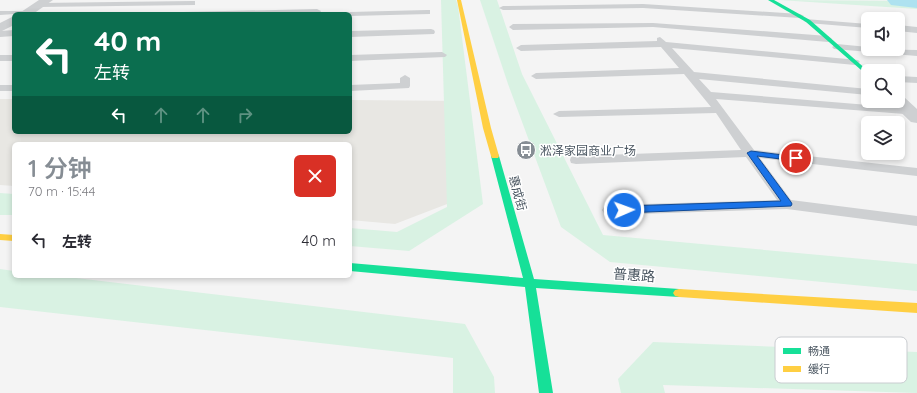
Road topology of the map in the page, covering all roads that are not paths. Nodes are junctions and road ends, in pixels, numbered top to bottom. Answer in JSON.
{"nodes":[{"id":1,"x":458,"y":0,"type":"edge"},
{"id":2,"x":770,"y":0,"type":"edge"},
{"id":3,"x":194,"y":1,"type":"edge"},
{"id":4,"x":43,"y":2,"type":"edge"},
{"id":5,"x":643,"y":6,"type":"junction"},
{"id":6,"x":504,"y":8,"type":"dead end"},
{"id":7,"x":317,"y":10,"type":"edge"},
{"id":8,"x":28,"y":12,"type":"edge"},
{"id":9,"x":185,"y":12,"type":"edge"},
{"id":10,"x":250,"y":12,"type":"edge"},
{"id":11,"x":427,"y":12,"type":"dead end"},
{"id":12,"x":0,"y":13,"type":"edge"},
{"id":13,"x":12,"y":13,"type":"edge"},
{"id":14,"x":352,"y":14,"type":"edge"},
{"id":15,"x":804,"y":18,"type":"junction"},
{"id":16,"x":12,"y":21,"type":"edge"},
{"id":17,"x":653,"y":25,"type":"junction"},
{"id":18,"x":861,"y":25,"type":"edge"},
{"id":19,"x":513,"y":27,"type":"dead end"},
{"id":20,"x":0,"y":28,"type":"edge"},
{"id":21,"x":905,"y":29,"type":"edge"},
{"id":22,"x":917,"y":30,"type":"edge"},
{"id":23,"x":431,"y":32,"type":"dead end"},
{"id":24,"x":12,"y":33,"type":"edge"},
{"id":25,"x":0,"y":34,"type":"edge"},
{"id":26,"x":352,"y":34,"type":"edge"},
{"id":27,"x":828,"y":39,"type":"junction"},
{"id":28,"x":662,"y":44,"type":"junction"},
{"id":29,"x":837,"y":47,"type":"junction"},
{"id":30,"x":521,"y":48,"type":"dead end"},
{"id":31,"x":917,"y":53,"type":"edge"},
{"id":32,"x":442,"y":55,"type":"dead end"},
{"id":33,"x":0,"y":58,"type":"edge"},
{"id":34,"x":12,"y":58,"type":"edge"},
{"id":35,"x":352,"y":58,"type":"edge"},
{"id":36,"x":855,"y":62,"type":"junction"},
{"id":37,"x":861,"y":68,"type":"edge"},
{"id":38,"x":688,"y":73,"type":"junction"},
{"id":39,"x":536,"y":76,"type":"dead end"},
{"id":40,"x":405,"y":78,"type":"dead end"},
{"id":41,"x":905,"y":79,"type":"edge"},
{"id":42,"x":917,"y":80,"type":"edge"},
{"id":43,"x":0,"y":88,"type":"edge"},
{"id":44,"x":12,"y":88,"type":"edge"},
{"id":45,"x":352,"y":88,"type":"edge"},
{"id":46,"x":861,"y":91,"type":"edge"},
{"id":47,"x":708,"y":95,"type":"junction"},
{"id":48,"x":719,"y":110,"type":"junction"},
{"id":49,"x":910,"y":111,"type":"edge"},
{"id":50,"x":559,"y":114,"type":"dead end"},
{"id":51,"x":751,"y":153,"type":"junction"},
{"id":52,"x":576,"y":160,"type":"dead end"},
{"id":53,"x":917,"y":172,"type":"edge"},
{"id":54,"x":787,"y":204,"type":"junction"},
{"id":55,"x":609,"y":210,"type":"dead end"},
{"id":56,"x":917,"y":221,"type":"edge"},
{"id":57,"x":0,"y":237,"type":"edge"},
{"id":58,"x":12,"y":238,"type":"edge"},
{"id":59,"x":352,"y":267,"type":"edge"},
{"id":60,"x":530,"y":283,"type":"junction"},
{"id":61,"x":917,"y":308,"type":"edge"},
{"id":62,"x":546,"y":393,"type":"edge"}],
"edges":[{"from":1,"to":60,"type":"street","name":"惠成街"},
{"from":2,"to":15,"type":"street"},
{"from":3,"to":4,"type":"lane"},
{"from":3,"to":9,"type":"lane"},
{"from":4,"to":8,"type":"street"},
{"from":5,"to":6,"type":"lane"},
{"from":5,"to":15,"type":"lane"},
{"from":5,"to":17,"type":"lane"},
{"from":7,"to":10,"type":"lane"},
{"from":11,"to":14,"type":"lane"},
{"from":12,"to":13,"type":"lane"},
{"from":15,"to":18,"type":"lane"},
{"from":15,"to":27,"type":"street"},
{"from":16,"to":20,"type":"street"},
{"from":17,"to":19,"type":"lane"},
{"from":17,"to":27,"type":"lane"},
{"from":17,"to":28,"type":"lane"},
{"from":21,"to":22,"type":"lane"},
{"from":23,"to":26,"type":"lane"},
{"from":24,"to":25,"type":"lane"},
{"from":27,"to":29,"type":"street"},
{"from":28,"to":30,"type":"lane"},
{"from":28,"to":36,"type":"lane"},
{"from":28,"to":38,"type":"lane"},
{"from":29,"to":31,"type":"lane"},
{"from":29,"to":36,"type":"street"},
{"from":32,"to":35,"type":"lane"},
{"from":33,"to":34,"type":"lane"},
{"from":36,"to":37,"type":"street"},
{"from":38,"to":39,"type":"lane"},
{"from":38,"to":46,"type":"lane"},
{"from":38,"to":47,"type":"lane"},
{"from":40,"to":45,"type":"lane"},
{"from":41,"to":42,"type":"lane"},
{"from":43,"to":44,"type":"lane"},
{"from":47,"to":48,"type":"lane"},
{"from":47,"to":49,"type":"lane"},
{"from":48,"to":50,"type":"lane"},
{"from":48,"to":51,"type":"lane"},
{"from":51,"to":52,"type":"lane"},
{"from":51,"to":53,"type":"lane"},
{"from":51,"to":54,"type":"lane"},
{"from":54,"to":55,"type":"lane"},
{"from":54,"to":56,"type":"lane"},
{"from":57,"to":58,"type":"street"},
{"from":59,"to":60,"type":"street","name":"普惠路"},
{"from":60,"to":61,"type":"street","name":"普惠路"},
{"from":60,"to":62,"type":"street","name":"惠成街"}]}
